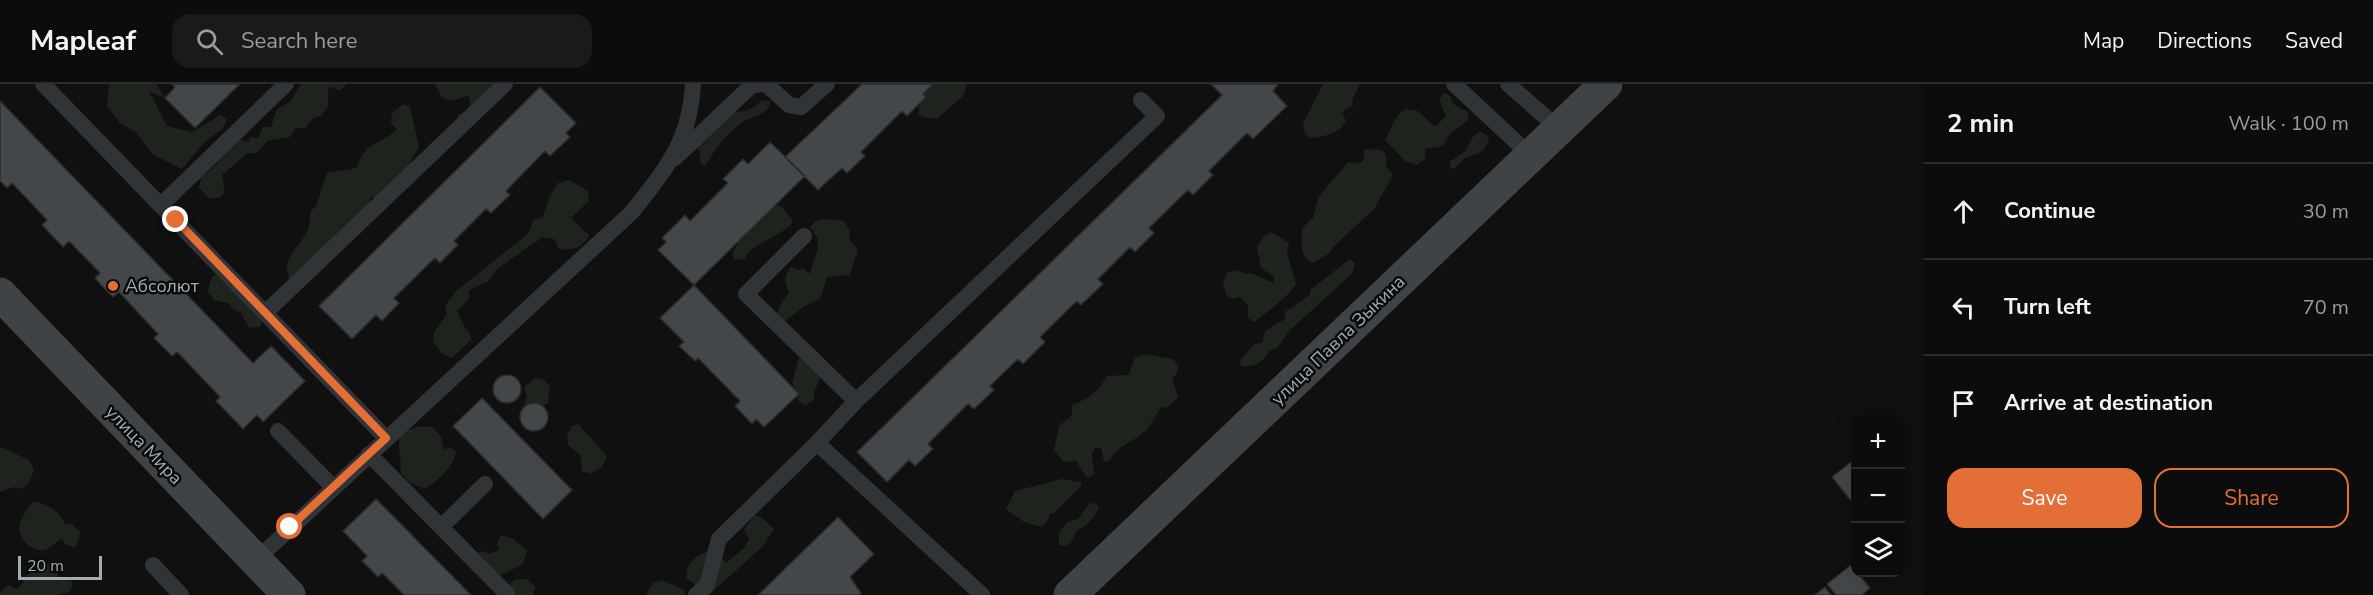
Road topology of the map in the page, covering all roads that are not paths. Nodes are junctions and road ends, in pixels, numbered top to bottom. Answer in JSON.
{"nodes":[{"id":1,"x":43,"y":84,"type":"edge"},
{"id":2,"x":286,"y":84,"type":"edge"},
{"id":3,"x":505,"y":84,"type":"edge"},
{"id":4,"x":693,"y":84,"type":"edge"},
{"id":5,"x":764,"y":84,"type":"edge"},
{"id":6,"x":827,"y":84,"type":"edge"},
{"id":7,"x":1454,"y":84,"type":"edge"},
{"id":8,"x":1508,"y":84,"type":"edge"},
{"id":9,"x":1606,"y":84,"type":"edge"},
{"id":10,"x":1141,"y":100,"type":"dead end"},
{"id":11,"x":1559,"y":129,"type":"junction"},
{"id":12,"x":1531,"y":156,"type":"junction"},
{"id":13,"x":670,"y":163,"type":"junction"},
{"id":14,"x":161,"y":205,"type":"junction"},
{"id":15,"x":804,"y":236,"type":"dead end"},
{"id":16,"x":0,"y":294,"type":"edge"},
{"id":17,"x":266,"y":313,"type":"junction"},
{"id":18,"x":856,"y":401,"type":"junction"},
{"id":19,"x":278,"y":431,"type":"dead end"},
{"id":20,"x":386,"y":438,"type":"junction"},
{"id":21,"x":817,"y":443,"type":"junction"},
{"id":22,"x":369,"y":454,"type":"junction"},
{"id":23,"x":485,"y":484,"type":"dead end"},
{"id":24,"x":333,"y":487,"type":"junction"},
{"id":25,"x":441,"y":527,"type":"junction"},
{"id":26,"x":256,"y":560,"type":"junction"},
{"id":27,"x":153,"y":565,"type":"dead end"},
{"id":28,"x":181,"y":595,"type":"edge"},
{"id":29,"x":289,"y":595,"type":"edge"},
{"id":30,"x":508,"y":595,"type":"edge"},
{"id":31,"x":696,"y":595,"type":"edge"},
{"id":32,"x":982,"y":595,"type":"edge"},
{"id":33,"x":1070,"y":595,"type":"edge"}],
"edges":[{"from":1,"to":14,"type":"lane"},
{"from":2,"to":14,"type":"lane"},
{"from":3,"to":17,"type":"lane"},
{"from":4,"to":13,"type":"lane"},
{"from":5,"to":6,"type":"lane"},
{"from":5,"to":13,"type":"lane"},
{"from":7,"to":12,"type":"lane"},
{"from":8,"to":11,"type":"lane"},
{"from":9,"to":11,"type":"main road","name":"улица Павла Зыкина"},
{"from":10,"to":18,"type":"lane"},
{"from":11,"to":12,"type":"main road","name":"улица Павла Зыкина"},
{"from":12,"to":33,"type":"main road","name":"улица Павла Зыкина"},
{"from":13,"to":20,"type":"lane"},
{"from":14,"to":17,"type":"lane"},
{"from":15,"to":18,"type":"lane"},
{"from":16,"to":26,"type":"main road","name":"улица Мира"},
{"from":17,"to":20,"type":"lane"},
{"from":18,"to":21,"type":"lane"},
{"from":19,"to":24,"type":"lane"},
{"from":20,"to":22,"type":"lane"},
{"from":21,"to":31,"type":"lane"},
{"from":21,"to":32,"type":"lane"},
{"from":22,"to":24,"type":"lane"},
{"from":22,"to":25,"type":"lane"},
{"from":23,"to":25,"type":"lane"},
{"from":24,"to":26,"type":"lane"},
{"from":25,"to":30,"type":"lane"},
{"from":26,"to":29,"type":"main road","name":"улица Мира"},
{"from":27,"to":28,"type":"lane"}]}
